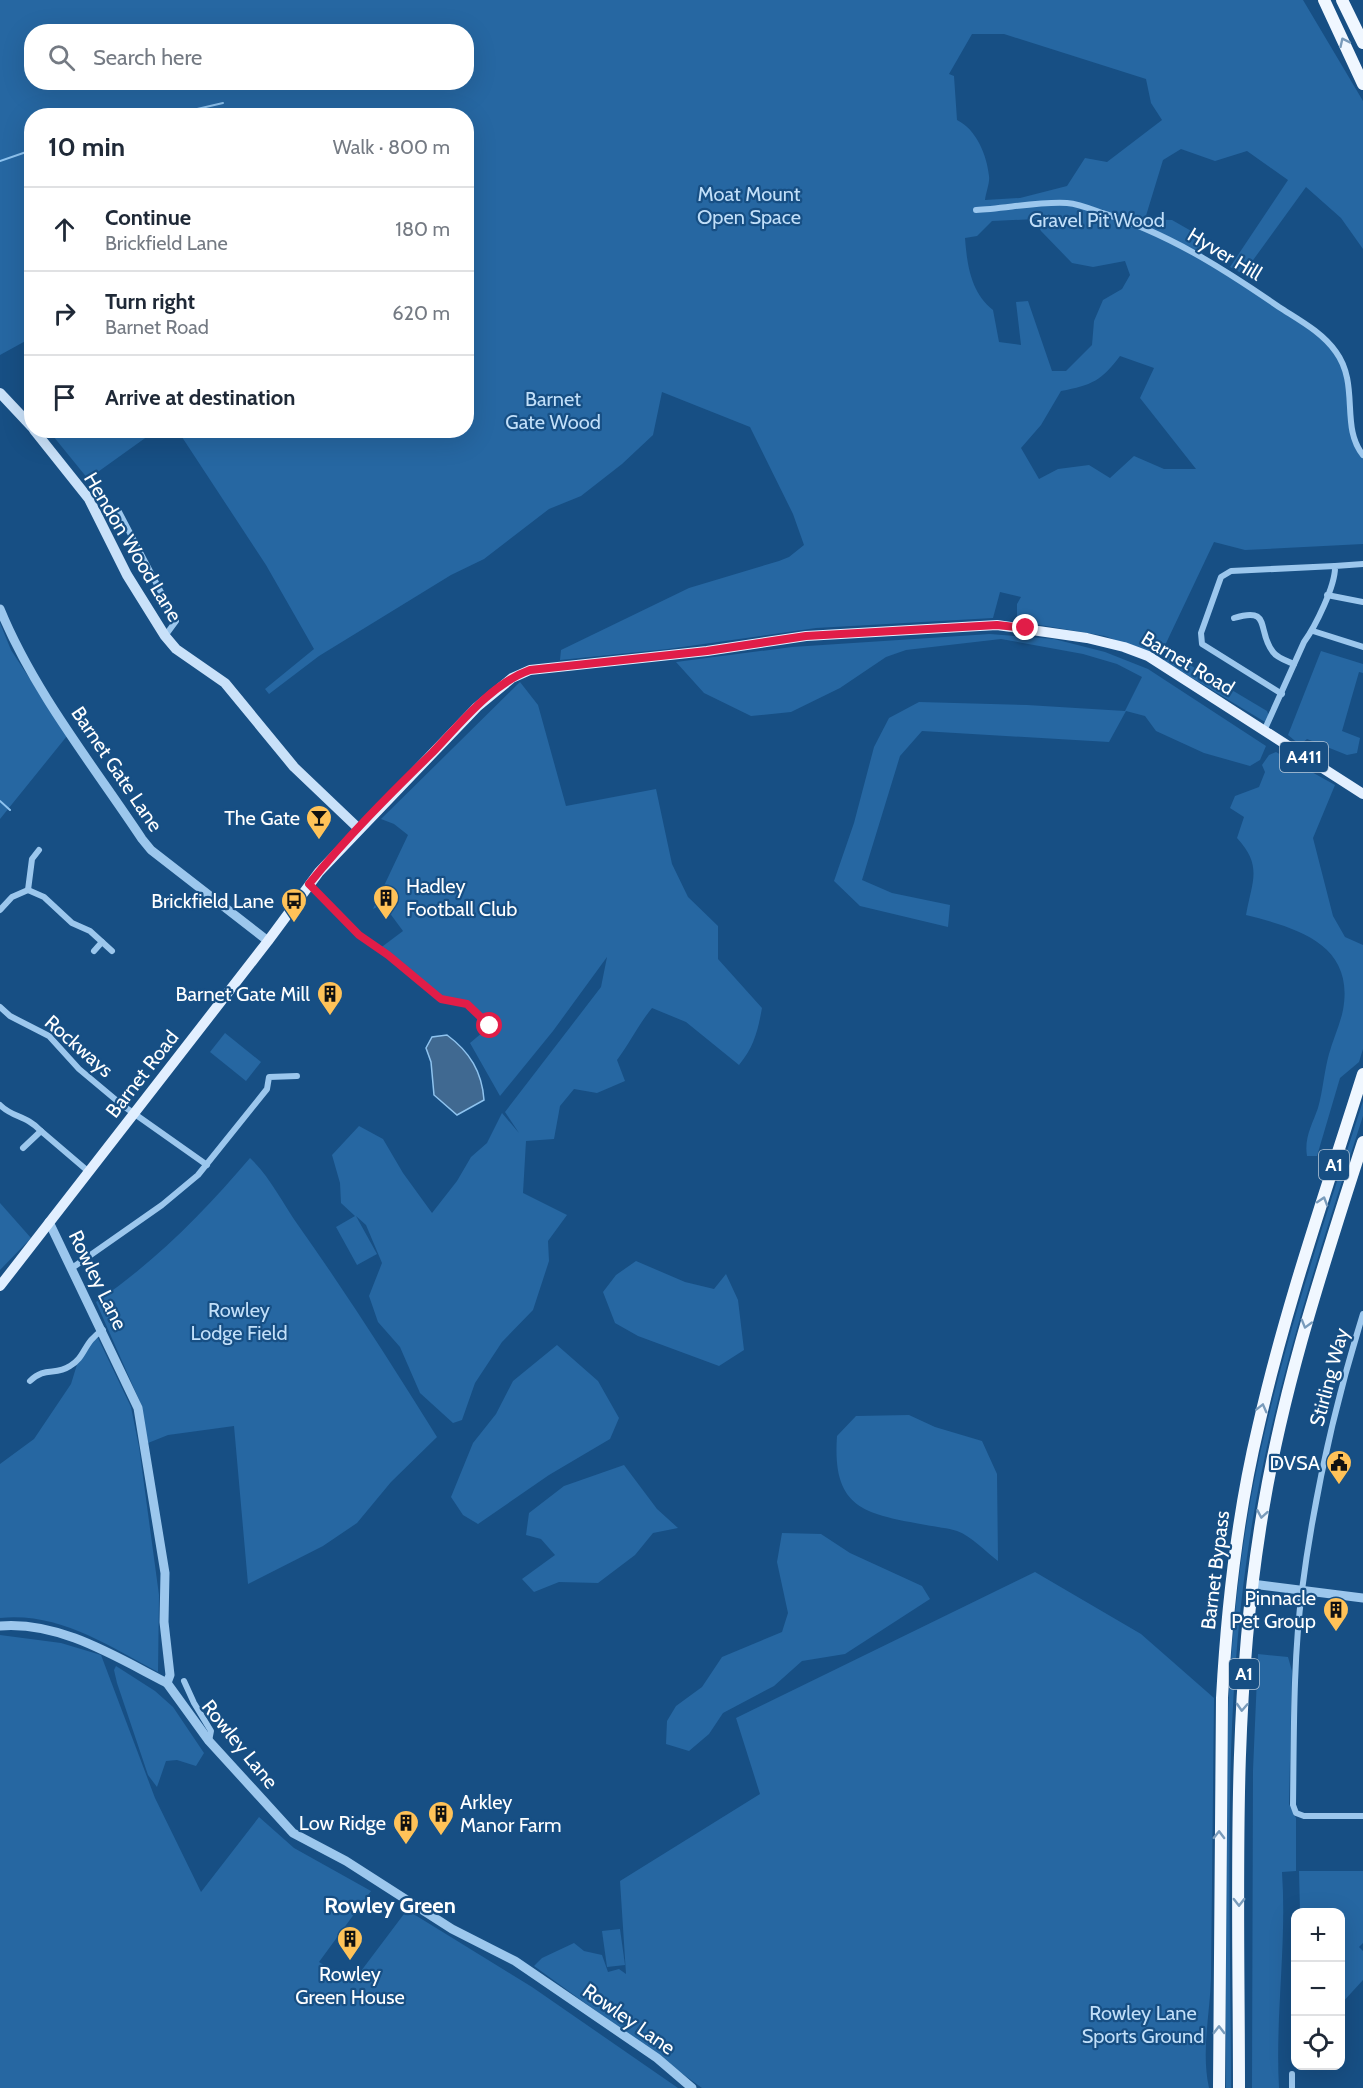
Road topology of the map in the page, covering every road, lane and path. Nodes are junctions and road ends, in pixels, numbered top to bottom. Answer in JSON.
{"nodes":[{"id":1,"x":1324,"y":0,"type":"edge"},
{"id":2,"x":1342,"y":0,"type":"edge"},
{"id":3,"x":1363,"y":43,"type":"edge"},
{"id":4,"x":1363,"y":84,"type":"edge"},
{"id":5,"x":976,"y":210,"type":"dead end"},
{"id":6,"x":0,"y":393,"type":"edge"},
{"id":7,"x":24,"y":419,"type":"edge"},
{"id":8,"x":40,"y":438,"type":"edge"},
{"id":9,"x":1363,"y":455,"type":"edge"},
{"id":10,"x":119,"y":512,"type":"dead end"},
{"id":11,"x":1363,"y":564,"type":"edge"},
{"id":12,"x":1335,"y":566,"type":"junction"},
{"id":13,"x":1327,"y":595,"type":"junction"},
{"id":14,"x":1363,"y":602,"type":"edge"},
{"id":15,"x":0,"y":609,"type":"edge"},
{"id":16,"x":1234,"y":618,"type":"dead end"},
{"id":17,"x":1313,"y":631,"type":"junction"},
{"id":18,"x":165,"y":636,"type":"junction"},
{"id":19,"x":1363,"y":647,"type":"edge"},
{"id":20,"x":1294,"y":664,"type":"junction"},
{"id":21,"x":1282,"y":694,"type":"junction"},
{"id":22,"x":1264,"y":731,"type":"junction"},
{"id":23,"x":1363,"y":794,"type":"edge"},
{"id":24,"x":358,"y":828,"type":"junction"},
{"id":25,"x":39,"y":850,"type":"dead end"},
{"id":26,"x":309,"y":884,"type":"junction"},
{"id":27,"x":28,"y":890,"type":"junction"},
{"id":28,"x":0,"y":910,"type":"edge"},
{"id":29,"x":268,"y":941,"type":"junction"},
{"id":30,"x":102,"y":942,"type":"junction"},
{"id":31,"x":94,"y":951,"type":"dead end"},
{"id":32,"x":112,"y":951,"type":"dead end"},
{"id":33,"x":0,"y":1007,"type":"edge"},
{"id":34,"x":490,"y":1026,"type":"dead end"},
{"id":35,"x":1363,"y":1074,"type":"edge"},
{"id":36,"x":297,"y":1076,"type":"dead end"},
{"id":37,"x":0,"y":1105,"type":"edge"},
{"id":38,"x":135,"y":1113,"type":"junction"},
{"id":39,"x":41,"y":1131,"type":"junction"},
{"id":40,"x":1363,"y":1142,"type":"edge"},
{"id":41,"x":23,"y":1148,"type":"dead end"},
{"id":42,"x":207,"y":1165,"type":"junction"},
{"id":43,"x":89,"y":1172,"type":"junction"},
{"id":44,"x":49,"y":1222,"type":"junction"},
{"id":45,"x":72,"y":1268,"type":"junction"},
{"id":46,"x":0,"y":1286,"type":"edge"},
{"id":47,"x":1363,"y":1314,"type":"edge"},
{"id":48,"x":103,"y":1330,"type":"junction"},
{"id":49,"x":30,"y":1381,"type":"dead end"},
{"id":50,"x":1252,"y":1584,"type":"junction"},
{"id":51,"x":1302,"y":1590,"type":"junction"},
{"id":52,"x":1363,"y":1598,"type":"edge"},
{"id":53,"x":0,"y":1626,"type":"edge"},
{"id":54,"x":184,"y":1681,"type":"dead end"},
{"id":55,"x":167,"y":1683,"type":"junction"},
{"id":56,"x":209,"y":1741,"type":"junction"},
{"id":57,"x":1363,"y":1816,"type":"edge"},
{"id":58,"x":1292,"y":2074,"type":"dead end"},
{"id":59,"x":692,"y":2088,"type":"edge"},
{"id":60,"x":1219,"y":2088,"type":"edge"},
{"id":61,"x":1239,"y":2088,"type":"edge"},
{"id":62,"x":1292,"y":2088,"type":"edge"}],
"edges":[{"from":4,"to":1,"type":"highway","one_way":true},
{"from":2,"to":3,"type":"highway"},
{"from":5,"to":9,"type":"street","name":"Hyver Hill"},
{"from":6,"to":7,"type":"main road","name":"Hendon Wood Lane"},
{"from":8,"to":18,"type":"main road","name":"Hendon Wood Lane"},
{"from":10,"to":18,"type":"street"},
{"from":11,"to":12,"type":"street"},
{"from":12,"to":13,"type":"street"},
{"from":12,"to":21,"type":"street"},
{"from":13,"to":14,"type":"street"},
{"from":13,"to":17,"type":"street"},
{"from":15,"to":29,"type":"street","name":"Barnet Gate Lane"},
{"from":16,"to":20,"type":"street"},
{"from":17,"to":19,"type":"street"},
{"from":17,"to":20,"type":"street"},
{"from":18,"to":24,"type":"main road","name":"Hendon Wood Lane"},
{"from":20,"to":21,"type":"street"},
{"from":21,"to":22,"type":"street"},
{"from":22,"to":23,"type":"main road","name":"Barnet Road","number":"A411"},
{"from":22,"to":24,"type":"main road","name":"Barnet Road","number":"A411"},
{"from":24,"to":26,"type":"main road","name":"Barnet Road","number":"A411"},
{"from":25,"to":27,"type":"street"},
{"from":26,"to":29,"type":"main road","name":"Barnet Road","number":"A411"},
{"from":26,"to":34,"type":"street"},
{"from":27,"to":28,"type":"street"},
{"from":27,"to":30,"type":"street"},
{"from":29,"to":38,"type":"main road","name":"Barnet Road","number":"A411"},
{"from":30,"to":31,"type":"street"},
{"from":30,"to":32,"type":"street"},
{"from":33,"to":38,"type":"street","name":"Rockways"},
{"from":60,"to":35,"type":"highway","name":"Barnet Bypass","number":"A1","one_way":true},
{"from":36,"to":42,"type":"street"},
{"from":37,"to":39,"type":"street"},
{"from":38,"to":42,"type":"street","name":"Rockways"},
{"from":38,"to":43,"type":"main road","name":"Barnet Road","number":"A411"},
{"from":39,"to":41,"type":"street"},
{"from":39,"to":43,"type":"street"},
{"from":40,"to":50,"type":"highway","name":"Barnet Bypass","number":"A1","one_way":true},
{"from":42,"to":45,"type":"street"},
{"from":43,"to":44,"type":"main road","name":"Barnet Road","number":"A411"},
{"from":44,"to":45,"type":"street","name":"Rowley Lane"},
{"from":44,"to":46,"type":"main road","name":"Barnet Road","number":"A411"},
{"from":45,"to":48,"type":"street","name":"Rowley Lane"},
{"from":47,"to":51,"type":"street","name":"Stirling Way"},
{"from":48,"to":49,"type":"street"},
{"from":48,"to":55,"type":"street","name":"Rowley Lane"},
{"from":50,"to":51,"type":"street"},
{"from":50,"to":61,"type":"highway","name":"Barnet Bypass","number":"A1","one_way":true},
{"from":51,"to":52,"type":"street"},
{"from":51,"to":57,"type":"street","name":"Stirling Way"},
{"from":53,"to":55,"type":"street"},
{"from":54,"to":56,"type":"street"},
{"from":55,"to":56,"type":"street","name":"Rowley Lane"},
{"from":56,"to":59,"type":"street","name":"Rowley Lane"},
{"from":58,"to":62,"type":"street"}]}
